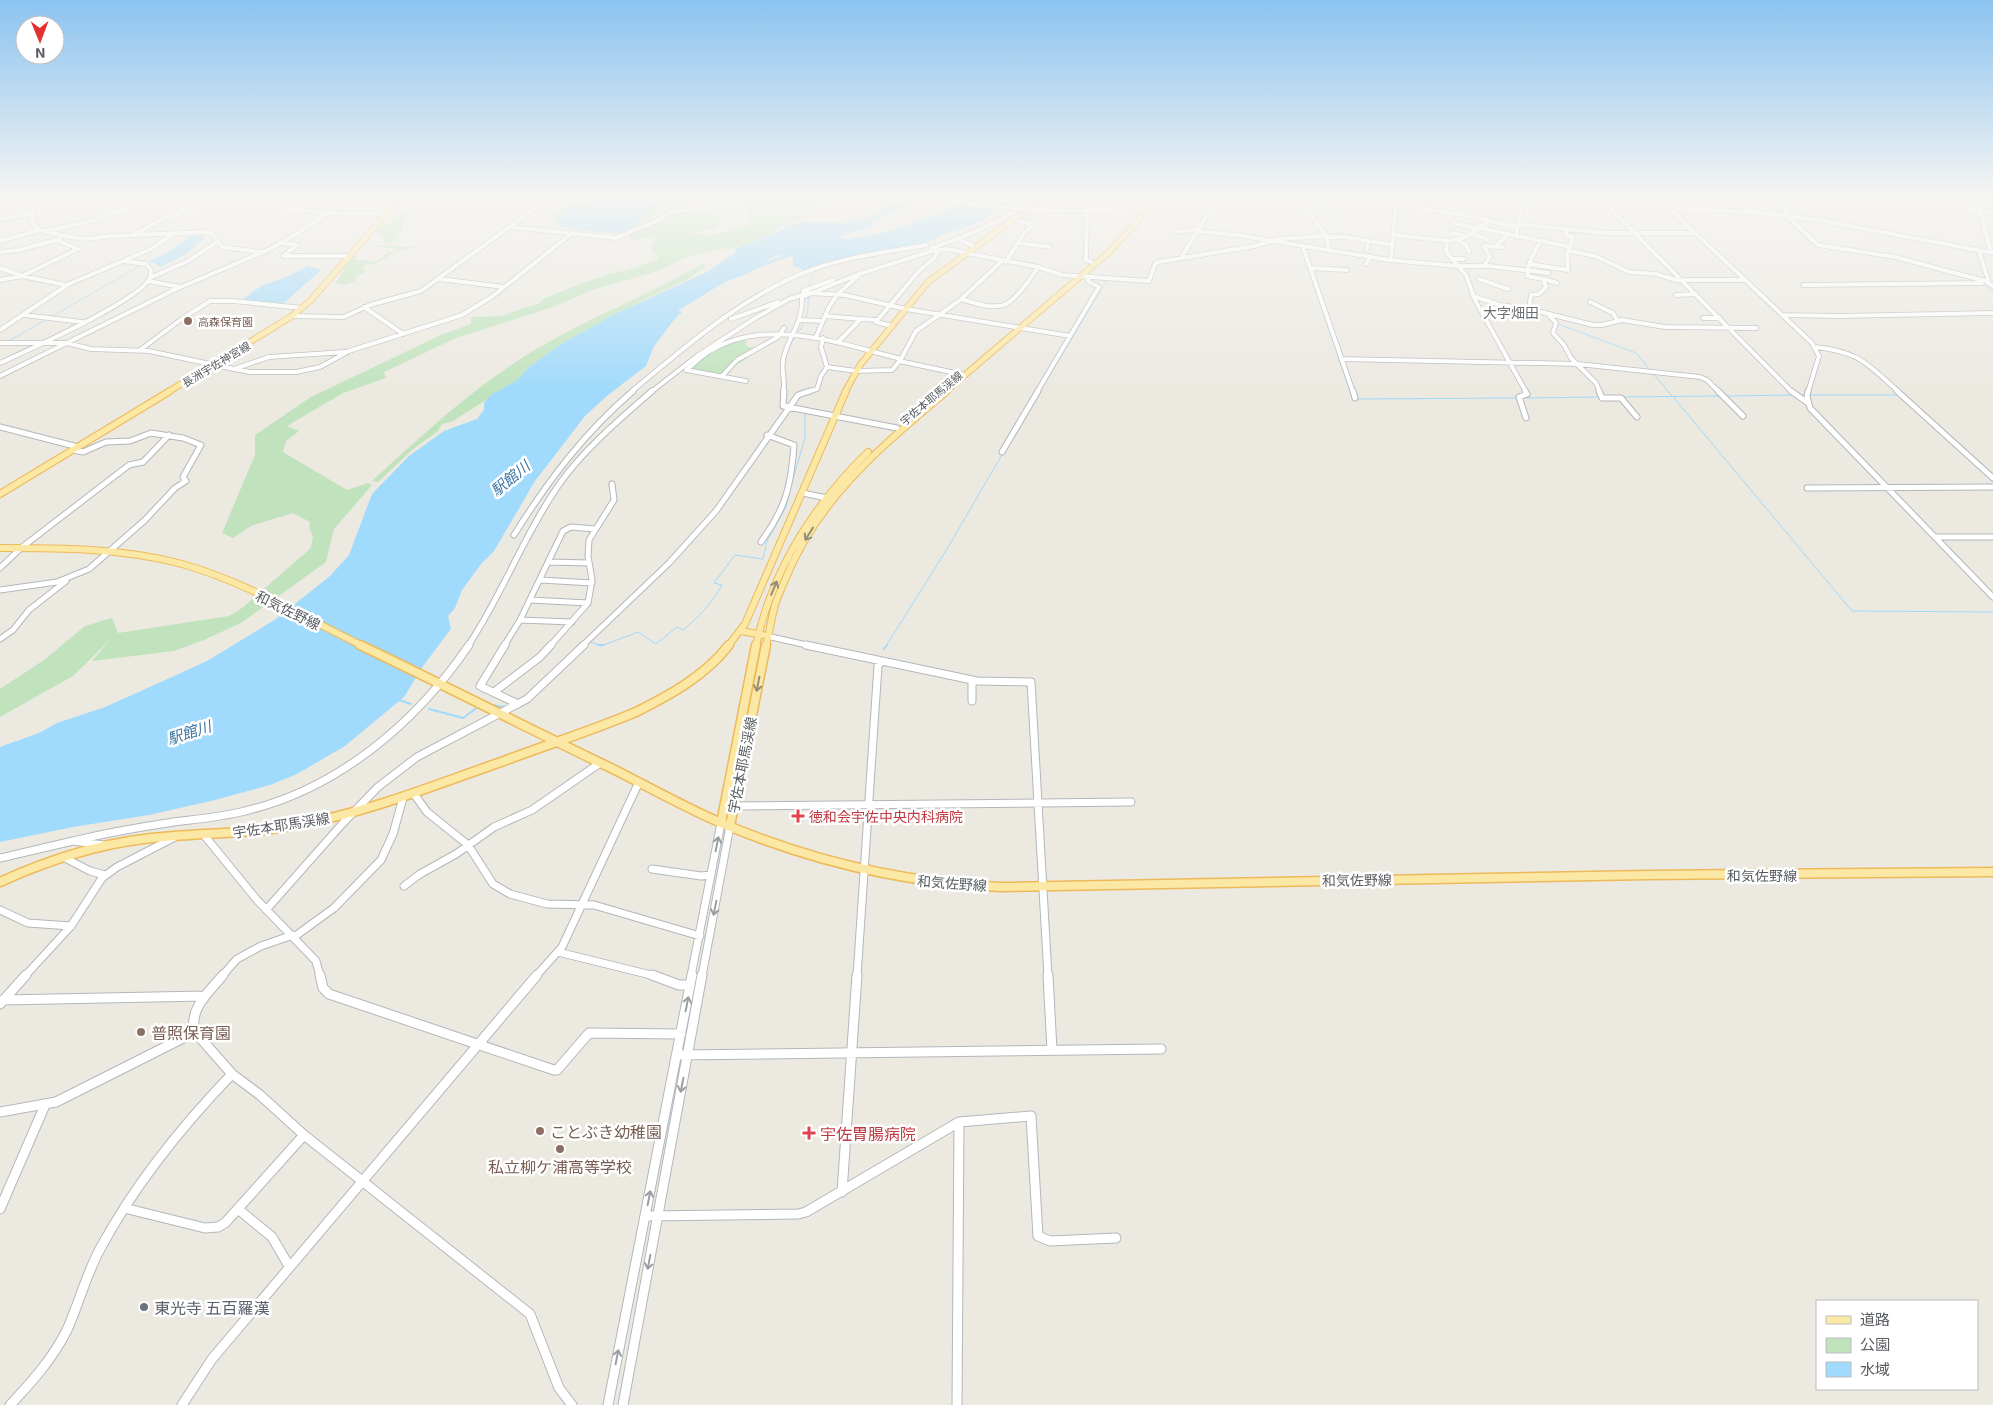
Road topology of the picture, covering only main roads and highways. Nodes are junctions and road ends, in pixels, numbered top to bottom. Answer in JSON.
{"nodes":[{"id":1,"x":344,"y":263,"type":"edge"},
{"id":2,"x":954,"y":263,"type":"edge"},
{"id":3,"x":1095,"y":263,"type":"edge"},
{"id":4,"x":963,"y":374,"type":"junction"},
{"id":5,"x":0,"y":494,"type":"edge"},
{"id":6,"x":829,"y":499,"type":"junction"},
{"id":7,"x":0,"y":548,"type":"edge"},
{"id":8,"x":741,"y":631,"type":"junction"},
{"id":9,"x":758,"y":634,"type":"junction"},
{"id":10,"x":767,"y":636,"type":"junction"},
{"id":11,"x":557,"y":742,"type":"junction"},
{"id":12,"x":726,"y":824,"type":"junction"},
{"id":13,"x":1993,"y":872,"type":"edge"},
{"id":14,"x":0,"y":882,"type":"edge"}],
"edges":[{"from":1,"to":5,"type":"main road","name":"長洲宇佐神宮線"},
{"from":2,"to":8,"type":"main road","name":"宇佐本耶馬渓線"},
{"from":3,"to":4,"type":"main road","name":"宇佐本耶馬渓線"},
{"from":4,"to":6,"type":"main road","name":"宇佐本耶馬渓線"},
{"from":4,"to":6,"type":"main road","name":"宇佐本耶馬渓線"},
{"from":9,"to":6,"type":"main road","name":"宇佐本耶馬渓線","one_way":true},
{"from":6,"to":10,"type":"main road","name":"宇佐本耶馬渓線","one_way":true},
{"from":7,"to":11,"type":"main road","name":"和気佐野線"},
{"from":8,"to":9,"type":"main road"},
{"from":8,"to":11,"type":"main road","name":"宇佐本耶馬渓線"},
{"from":9,"to":10,"type":"main road"},
{"from":9,"to":12,"type":"main road","name":"宇佐本耶馬渓線"},
{"from":10,"to":12,"type":"main road","name":"宇佐本耶馬渓線","one_way":true},
{"from":11,"to":12,"type":"main road","name":"宇佐本耶馬渓線"},
{"from":11,"to":14,"type":"main road","name":"宇佐本耶馬渓線"},
{"from":12,"to":13,"type":"main road","name":"和気佐野線"}]}
